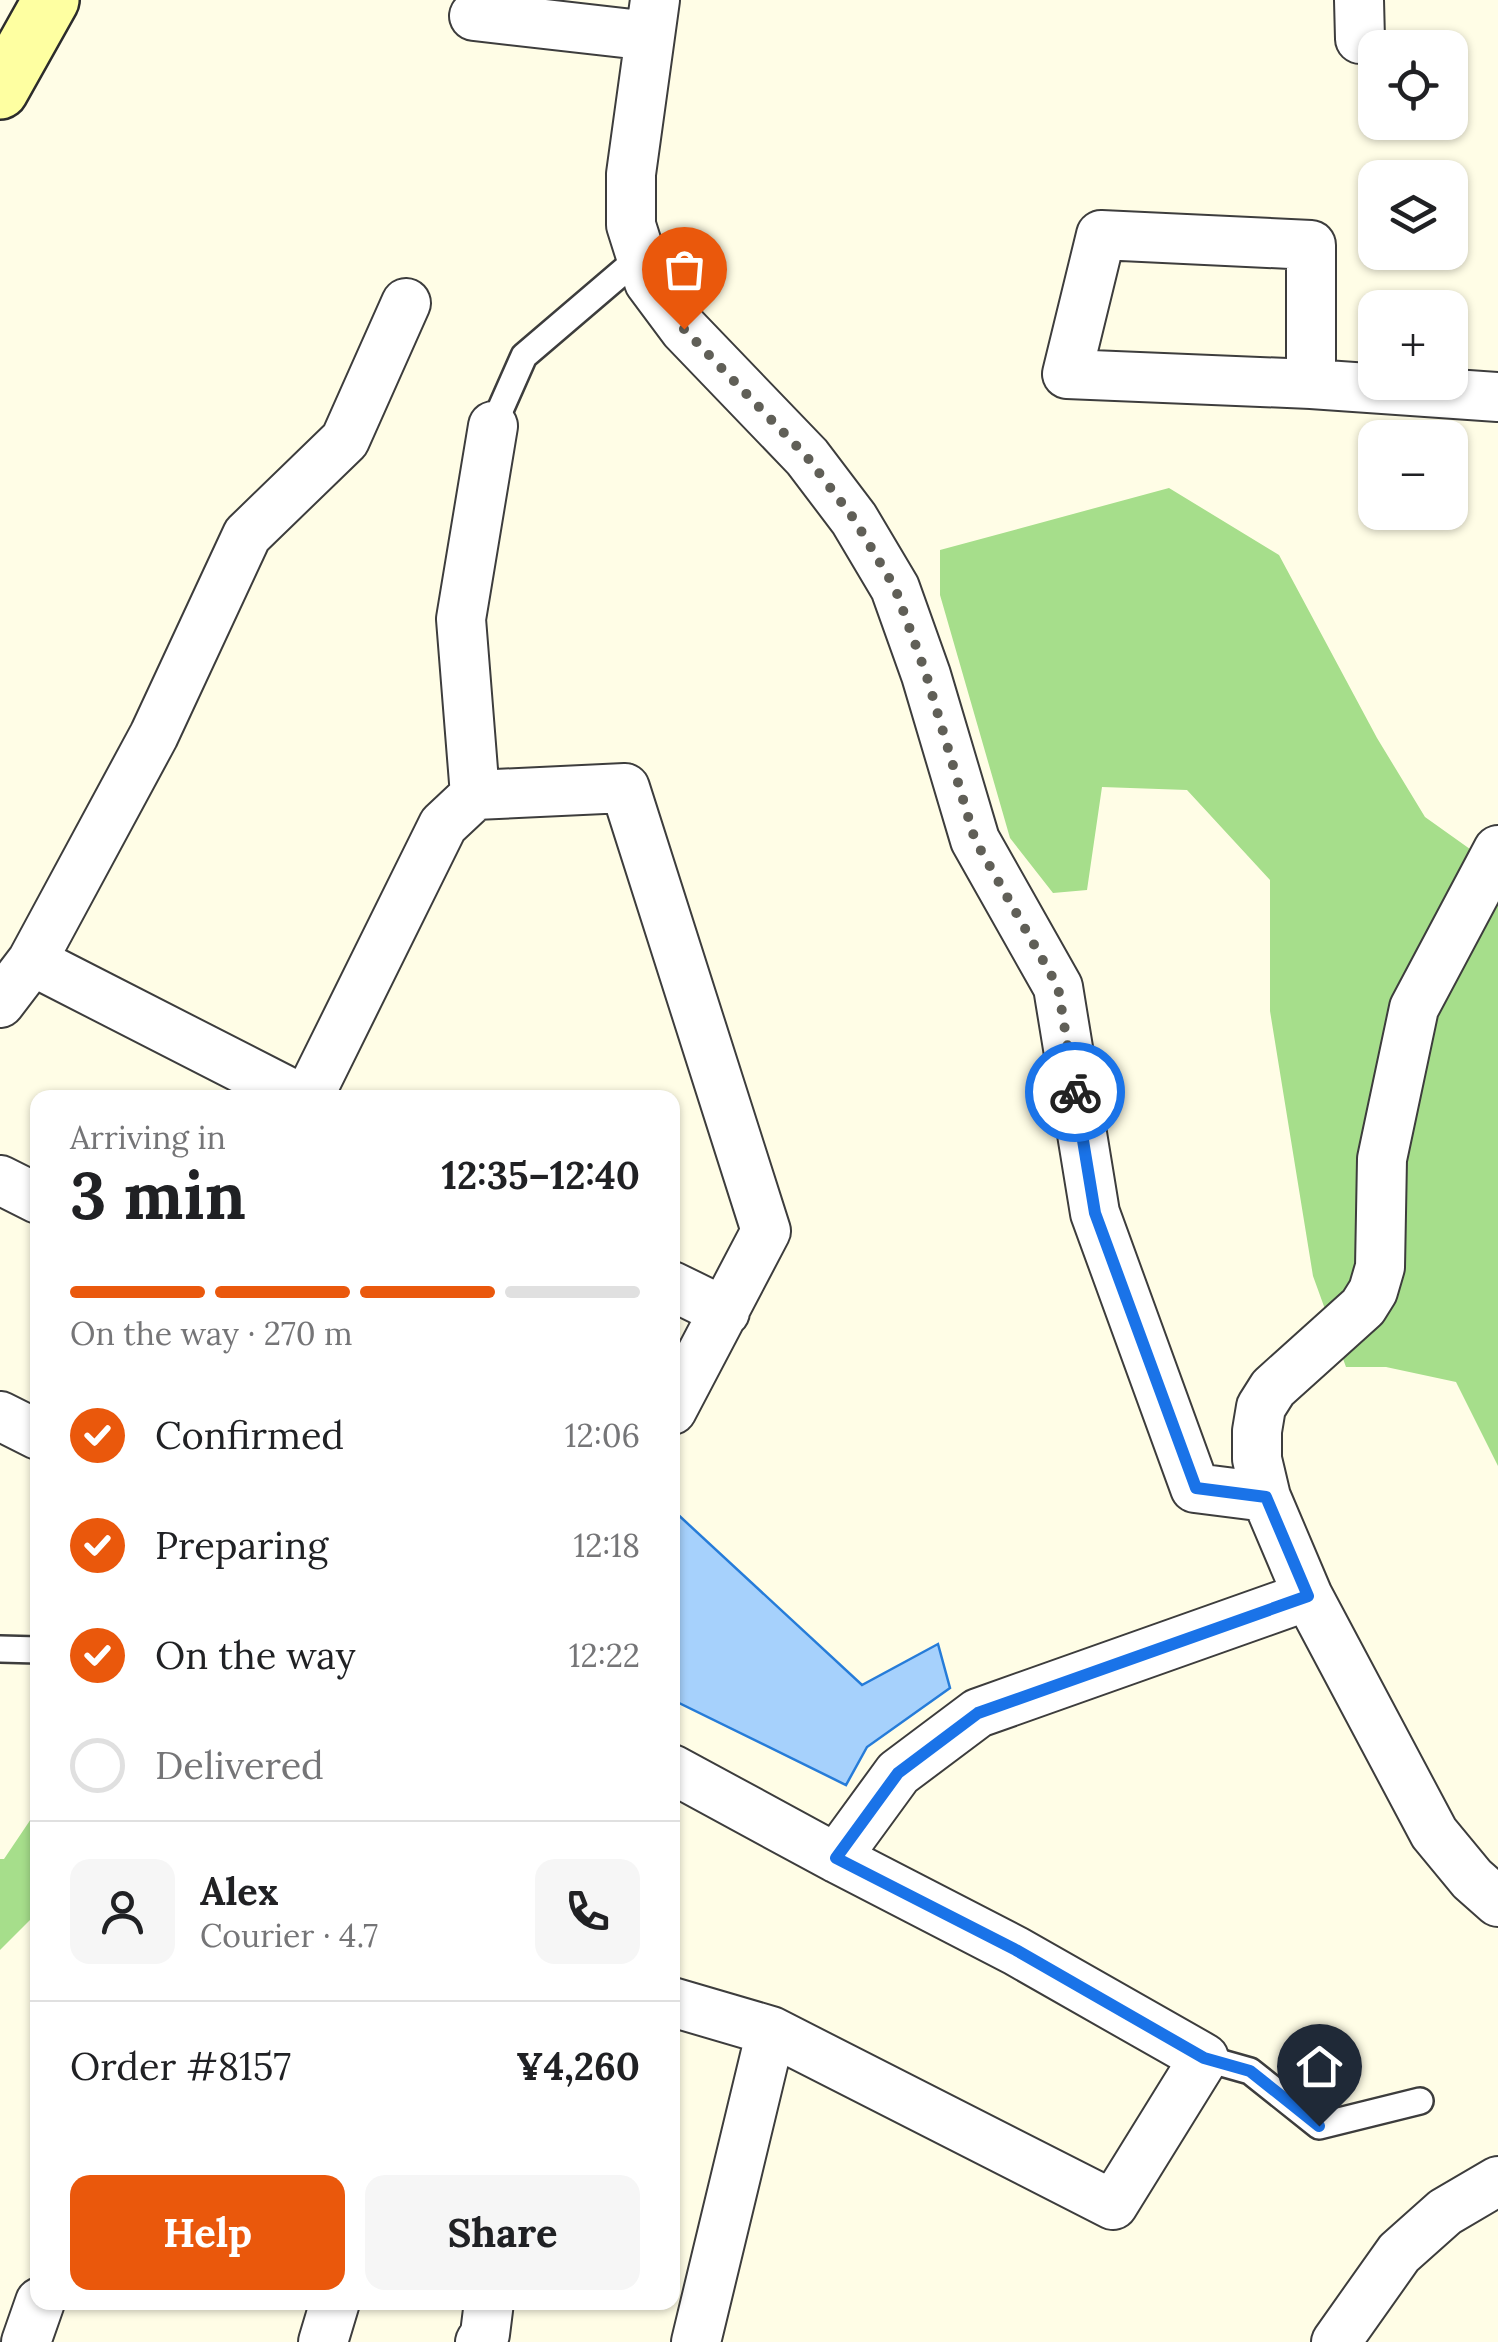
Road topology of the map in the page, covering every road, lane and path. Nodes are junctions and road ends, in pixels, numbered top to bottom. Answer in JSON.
{"nodes":[{"id":1,"x":51,"y":0,"type":"edge"},
{"id":2,"x":474,"y":16,"type":"dead end"},
{"id":3,"x":653,"y":18,"type":"edge"},
{"id":4,"x":0,"y":89,"type":"edge"},
{"id":5,"x":641,"y":256,"type":"junction"},
{"id":6,"x":406,"y":303,"type":"dead end"},
{"id":7,"x":1312,"y":384,"type":"junction"},
{"id":8,"x":1498,"y":397,"type":"edge"},
{"id":9,"x":493,"y":426,"type":"joint"},
{"id":10,"x":475,"y":794,"type":"junction"},
{"id":11,"x":1498,"y":850,"type":"edge"},
{"id":12,"x":32,"y":961,"type":"junction"},
{"id":13,"x":0,"y":1002,"type":"edge"},
{"id":14,"x":284,"y":1090,"type":"edge"},
{"id":15,"x":312,"y":1090,"type":"edge"},
{"id":16,"x":0,"y":1180,"type":"edge"},
{"id":17,"x":30,"y":1195,"type":"edge"},
{"id":18,"x":680,"y":1290,"type":"edge"},
{"id":19,"x":725,"y":1312,"type":"junction"},
{"id":20,"x":680,"y":1395,"type":"edge"},
{"id":21,"x":0,"y":1416,"type":"edge"},
{"id":22,"x":30,"y":1431,"type":"edge"},
{"id":23,"x":1266,"y":1497,"type":"junction"},
{"id":24,"x":1308,"y":1596,"type":"junction"},
{"id":25,"x":0,"y":1648,"type":"edge"},
{"id":26,"x":30,"y":1650,"type":"edge"},
{"id":27,"x":680,"y":1773,"type":"edge"},
{"id":28,"x":836,"y":1858,"type":"junction"},
{"id":29,"x":1498,"y":1902,"type":"edge"},
{"id":30,"x":680,"y":2004,"type":"edge"},
{"id":31,"x":772,"y":2032,"type":"junction"},
{"id":32,"x":1204,"y":2058,"type":"junction"},
{"id":33,"x":1420,"y":2101,"type":"dead end"},
{"id":34,"x":1498,"y":2180,"type":"edge"},
{"id":35,"x":37,"y":2310,"type":"edge"},
{"id":36,"x":333,"y":2310,"type":"edge"},
{"id":37,"x":488,"y":2310,"type":"edge"},
{"id":38,"x":26,"y":2342,"type":"edge"},
{"id":39,"x":323,"y":2342,"type":"edge"},
{"id":40,"x":480,"y":2342,"type":"edge"},
{"id":41,"x":696,"y":2342,"type":"edge"},
{"id":42,"x":1336,"y":2342,"type":"edge"}],
"edges":[{"from":1,"to":4,"type":"street"},
{"from":2,"to":3,"type":"street"},
{"from":3,"to":5,"type":"street"},
{"from":5,"to":9,"type":"lane"},
{"from":5,"to":23,"type":"street"},
{"from":6,"to":12,"type":"street"},
{"from":7,"to":7,"type":"street"},
{"from":7,"to":8,"type":"street"},
{"from":9,"to":10,"type":"street"},
{"from":10,"to":15,"type":"street"},
{"from":10,"to":19,"type":"street"},
{"from":11,"to":23,"type":"street"},
{"from":12,"to":13,"type":"street"},
{"from":12,"to":14,"type":"street"},
{"from":16,"to":17,"type":"street"},
{"from":18,"to":19,"type":"street"},
{"from":19,"to":20,"type":"street"},
{"from":21,"to":22,"type":"street"},
{"from":23,"to":24,"type":"street"},
{"from":24,"to":28,"type":"street"},
{"from":24,"to":29,"type":"street"},
{"from":25,"to":26,"type":"lane"},
{"from":27,"to":28,"type":"street"},
{"from":28,"to":32,"type":"street"},
{"from":30,"to":31,"type":"street"},
{"from":31,"to":32,"type":"street"},
{"from":31,"to":41,"type":"street"},
{"from":32,"to":33,"type":"lane"},
{"from":34,"to":42,"type":"street"},
{"from":35,"to":38,"type":"street"},
{"from":36,"to":39,"type":"street"},
{"from":37,"to":40,"type":"street"}]}
